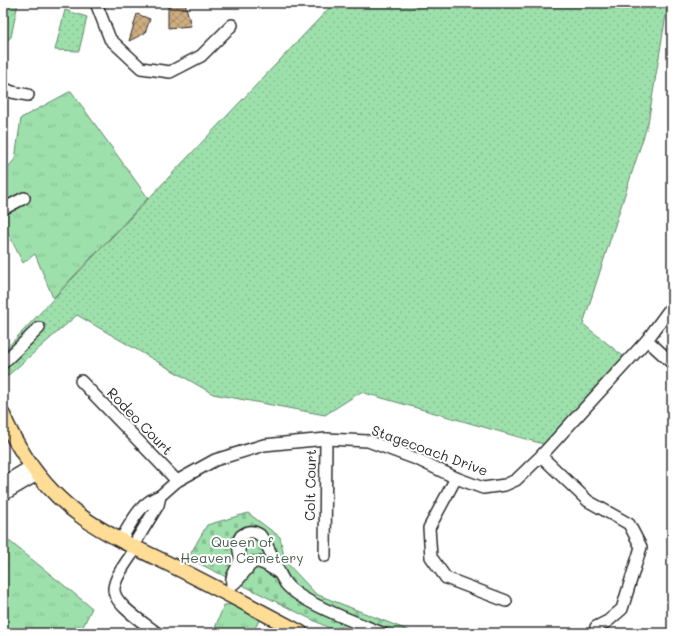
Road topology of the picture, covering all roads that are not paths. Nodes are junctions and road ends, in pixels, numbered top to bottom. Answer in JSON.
{"nodes":[{"id":1,"x":96,"y":3,"type":"edge"},
{"id":2,"x":232,"y":25,"type":"dead end"},
{"id":3,"x":3,"y":88,"type":"edge"},
{"id":4,"x":28,"y":95,"type":"dead end"},
{"id":5,"x":24,"y":198,"type":"dead end"},
{"id":6,"x":3,"y":209,"type":"edge"},
{"id":7,"x":672,"y":306,"type":"edge"},
{"id":8,"x":39,"y":328,"type":"dead end"},
{"id":9,"x":647,"y":340,"type":"junction"},
{"id":10,"x":3,"y":363,"type":"edge"},
{"id":11,"x":672,"y":363,"type":"edge"},
{"id":12,"x":81,"y":382,"type":"dead end"},
{"id":13,"x":3,"y":415,"type":"edge"},
{"id":14,"x":326,"y":439,"type":"junction"},
{"id":15,"x":541,"y":456,"type":"junction"},
{"id":16,"x":34,"y":471,"type":"junction"},
{"id":17,"x":456,"y":478,"type":"junction"},
{"id":18,"x":177,"y":481,"type":"junction"},
{"id":19,"x":3,"y":483,"type":"edge"},
{"id":20,"x":3,"y":495,"type":"edge"},
{"id":21,"x":160,"y":496,"type":"junction"},
{"id":22,"x":138,"y":511,"type":"junction"},
{"id":23,"x":148,"y":518,"type":"junction"},
{"id":24,"x":130,"y":545,"type":"junction"},
{"id":25,"x":325,"y":556,"type":"dead end"},
{"id":26,"x":240,"y":558,"type":"junction"},
{"id":27,"x":250,"y":564,"type":"junction"},
{"id":28,"x":280,"y":574,"type":"junction"},
{"id":29,"x":230,"y":589,"type":"junction"},
{"id":30,"x":506,"y":601,"type":"dead end"},
{"id":31,"x":596,"y":627,"type":"dead end"},
{"id":32,"x":157,"y":633,"type":"edge"},
{"id":33,"x":301,"y":633,"type":"edge"},
{"id":34,"x":382,"y":633,"type":"edge"}],
"edges":[{"from":1,"to":2,"type":"street"},
{"from":3,"to":4,"type":"street"},
{"from":5,"to":6,"type":"street"},
{"from":7,"to":9,"type":"street","name":"Stagecoach Drive"},
{"from":8,"to":10,"type":"street"},
{"from":9,"to":11,"type":"street"},
{"from":9,"to":15,"type":"street","name":"Stagecoach Drive"},
{"from":12,"to":18,"type":"street","name":"Rodeo Court"},
{"from":13,"to":16,"type":"main road"},
{"from":14,"to":17,"type":"street","name":"Stagecoach Drive"},
{"from":14,"to":18,"type":"street","name":"Stagecoach Drive"},
{"from":14,"to":25,"type":"street","name":"Colt Court"},
{"from":15,"to":17,"type":"street","name":"Stagecoach Drive"},
{"from":15,"to":31,"type":"street"},
{"from":16,"to":19,"type":"street"},
{"from":16,"to":20,"type":"street"},
{"from":16,"to":24,"type":"main road"},
{"from":17,"to":30,"type":"street"},
{"from":18,"to":21,"type":"street","name":"Stagecoach Drive"},
{"from":21,"to":22,"type":"street","name":"Stagecoach Drive"},
{"from":21,"to":23,"type":"street","name":"Stagecoach Drive"},
{"from":22,"to":23,"type":"street"},
{"from":22,"to":24,"type":"street","name":"Stagecoach Drive"},
{"from":23,"to":24,"type":"street","name":"Stagecoach Drive"},
{"from":24,"to":29,"type":"main road"},
{"from":24,"to":32,"type":"street"},
{"from":26,"to":27,"type":"street"},
{"from":26,"to":28,"type":"street"},
{"from":26,"to":29,"type":"street"},
{"from":27,"to":28,"type":"street"},
{"from":27,"to":29,"type":"street"},
{"from":28,"to":34,"type":"street"},
{"from":29,"to":33,"type":"main road"}]}
